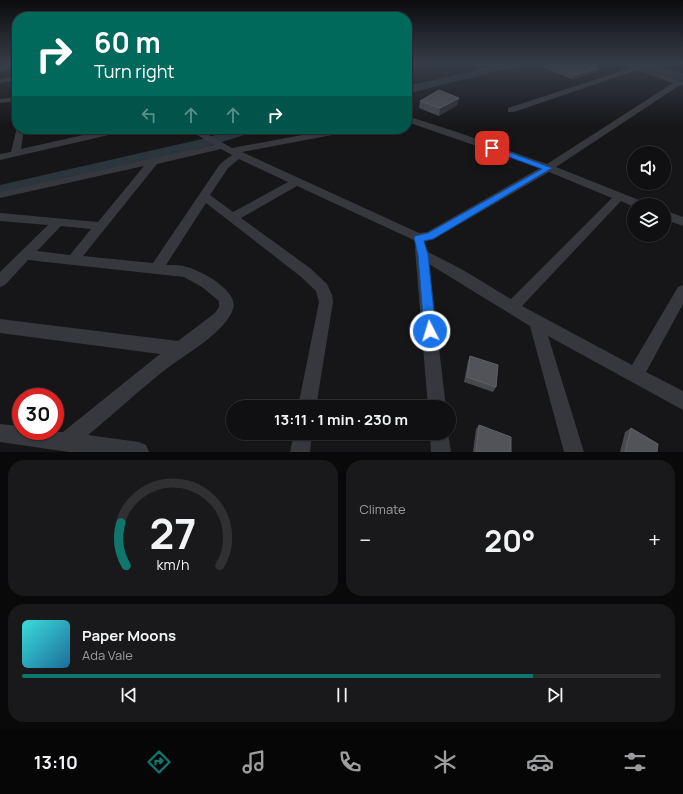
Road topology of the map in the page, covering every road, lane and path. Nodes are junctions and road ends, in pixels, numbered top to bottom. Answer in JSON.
{"nodes":[{"id":1,"x":586,"y":85,"type":"edge"},
{"id":2,"x":679,"y":85,"type":"edge"},
{"id":3,"x":12,"y":100,"type":"edge"},
{"id":4,"x":0,"y":101,"type":"edge"},
{"id":5,"x":511,"y":110,"type":"dead end"},
{"id":6,"x":412,"y":121,"type":"edge"},
{"id":7,"x":19,"y":134,"type":"edge"},
{"id":8,"x":86,"y":134,"type":"edge"},
{"id":9,"x":201,"y":134,"type":"edge"},
{"id":10,"x":312,"y":134,"type":"edge"},
{"id":11,"x":224,"y":146,"type":"junction"},
{"id":12,"x":15,"y":154,"type":"junction"},
{"id":13,"x":0,"y":157,"type":"edge"},
{"id":14,"x":153,"y":162,"type":"junction"},
{"id":15,"x":548,"y":168,"type":"junction"},
{"id":16,"x":296,"y":182,"type":"junction"},
{"id":17,"x":0,"y":195,"type":"edge"},
{"id":18,"x":204,"y":196,"type":"junction"},
{"id":19,"x":619,"y":197,"type":"junction"},
{"id":20,"x":627,"y":200,"type":"edge"},
{"id":21,"x":0,"y":217,"type":"edge"},
{"id":22,"x":671,"y":217,"type":"edge"},
{"id":23,"x":233,"y":218,"type":"junction"},
{"id":24,"x":58,"y":222,"type":"junction"},
{"id":25,"x":683,"y":222,"type":"edge"},
{"id":26,"x":101,"y":226,"type":"junction"},
{"id":27,"x":418,"y":238,"type":"junction"},
{"id":28,"x":24,"y":255,"type":"junction"},
{"id":29,"x":423,"y":255,"type":"junction"},
{"id":30,"x":73,"y":260,"type":"junction"},
{"id":31,"x":158,"y":268,"type":"junction"},
{"id":32,"x":0,"y":281,"type":"edge"},
{"id":33,"x":683,"y":291,"type":"edge"},
{"id":34,"x":512,"y":307,"type":"junction"},
{"id":35,"x":536,"y":322,"type":"junction"},
{"id":36,"x":0,"y":326,"type":"edge"},
{"id":37,"x":181,"y":349,"type":"junction"},
{"id":38,"x":635,"y":375,"type":"junction"},
{"id":39,"x":309,"y":400,"type":"edge"},
{"id":40,"x":436,"y":400,"type":"edge"},
{"id":41,"x":683,"y":401,"type":"edge"},
{"id":42,"x":0,"y":433,"type":"edge"},
{"id":43,"x":302,"y":440,"type":"edge"},
{"id":44,"x":440,"y":440,"type":"edge"},
{"id":45,"x":67,"y":441,"type":"junction"},
{"id":46,"x":136,"y":452,"type":"edge"},
{"id":47,"x":139,"y":452,"type":"edge"},
{"id":48,"x":300,"y":452,"type":"edge"},
{"id":49,"x":441,"y":452,"type":"edge"},
{"id":50,"x":574,"y":452,"type":"edge"}],
"edges":[{"from":1,"to":5,"type":"street"},
{"from":2,"to":15,"type":"street"},
{"from":3,"to":4,"type":"street"},
{"from":6,"to":15,"type":"street"},
{"from":7,"to":12,"type":"street"},
{"from":8,"to":12,"type":"street"},
{"from":9,"to":11,"type":"street"},
{"from":10,"to":11,"type":"street"},
{"from":11,"to":14,"type":"street"},
{"from":11,"to":16,"type":"street"},
{"from":11,"to":18,"type":"street"},
{"from":12,"to":13,"type":"street"},
{"from":14,"to":17,"type":"street"},
{"from":14,"to":26,"type":"street"},
{"from":15,"to":19,"type":"street"},
{"from":15,"to":27,"type":"street"},
{"from":16,"to":23,"type":"street"},
{"from":16,"to":27,"type":"street"},
{"from":18,"to":23,"type":"street"},
{"from":18,"to":31,"type":"street"},
{"from":19,"to":20,"type":"street"},
{"from":19,"to":34,"type":"street"},
{"from":21,"to":24,"type":"street"},
{"from":22,"to":25,"type":"street"},
{"from":23,"to":39,"type":"street"},
{"from":24,"to":26,"type":"street"},
{"from":24,"to":28,"type":"street"},
{"from":26,"to":30,"type":"street"},
{"from":27,"to":29,"type":"street"},
{"from":28,"to":30,"type":"street"},
{"from":28,"to":32,"type":"street"},
{"from":29,"to":34,"type":"street"},
{"from":29,"to":40,"type":"street"},
{"from":30,"to":31,"type":"street"},
{"from":31,"to":37,"type":"street"},
{"from":33,"to":38,"type":"street"},
{"from":34,"to":35,"type":"street"},
{"from":35,"to":38,"type":"street"},
{"from":35,"to":50,"type":"street"},
{"from":36,"to":37,"type":"street"},
{"from":37,"to":45,"type":"street"},
{"from":38,"to":41,"type":"street"},
{"from":42,"to":45,"type":"street"},
{"from":43,"to":48,"type":"street"},
{"from":44,"to":49,"type":"street"},
{"from":45,"to":46,"type":"street"},
{"from":46,"to":47,"type":"street"}]}
